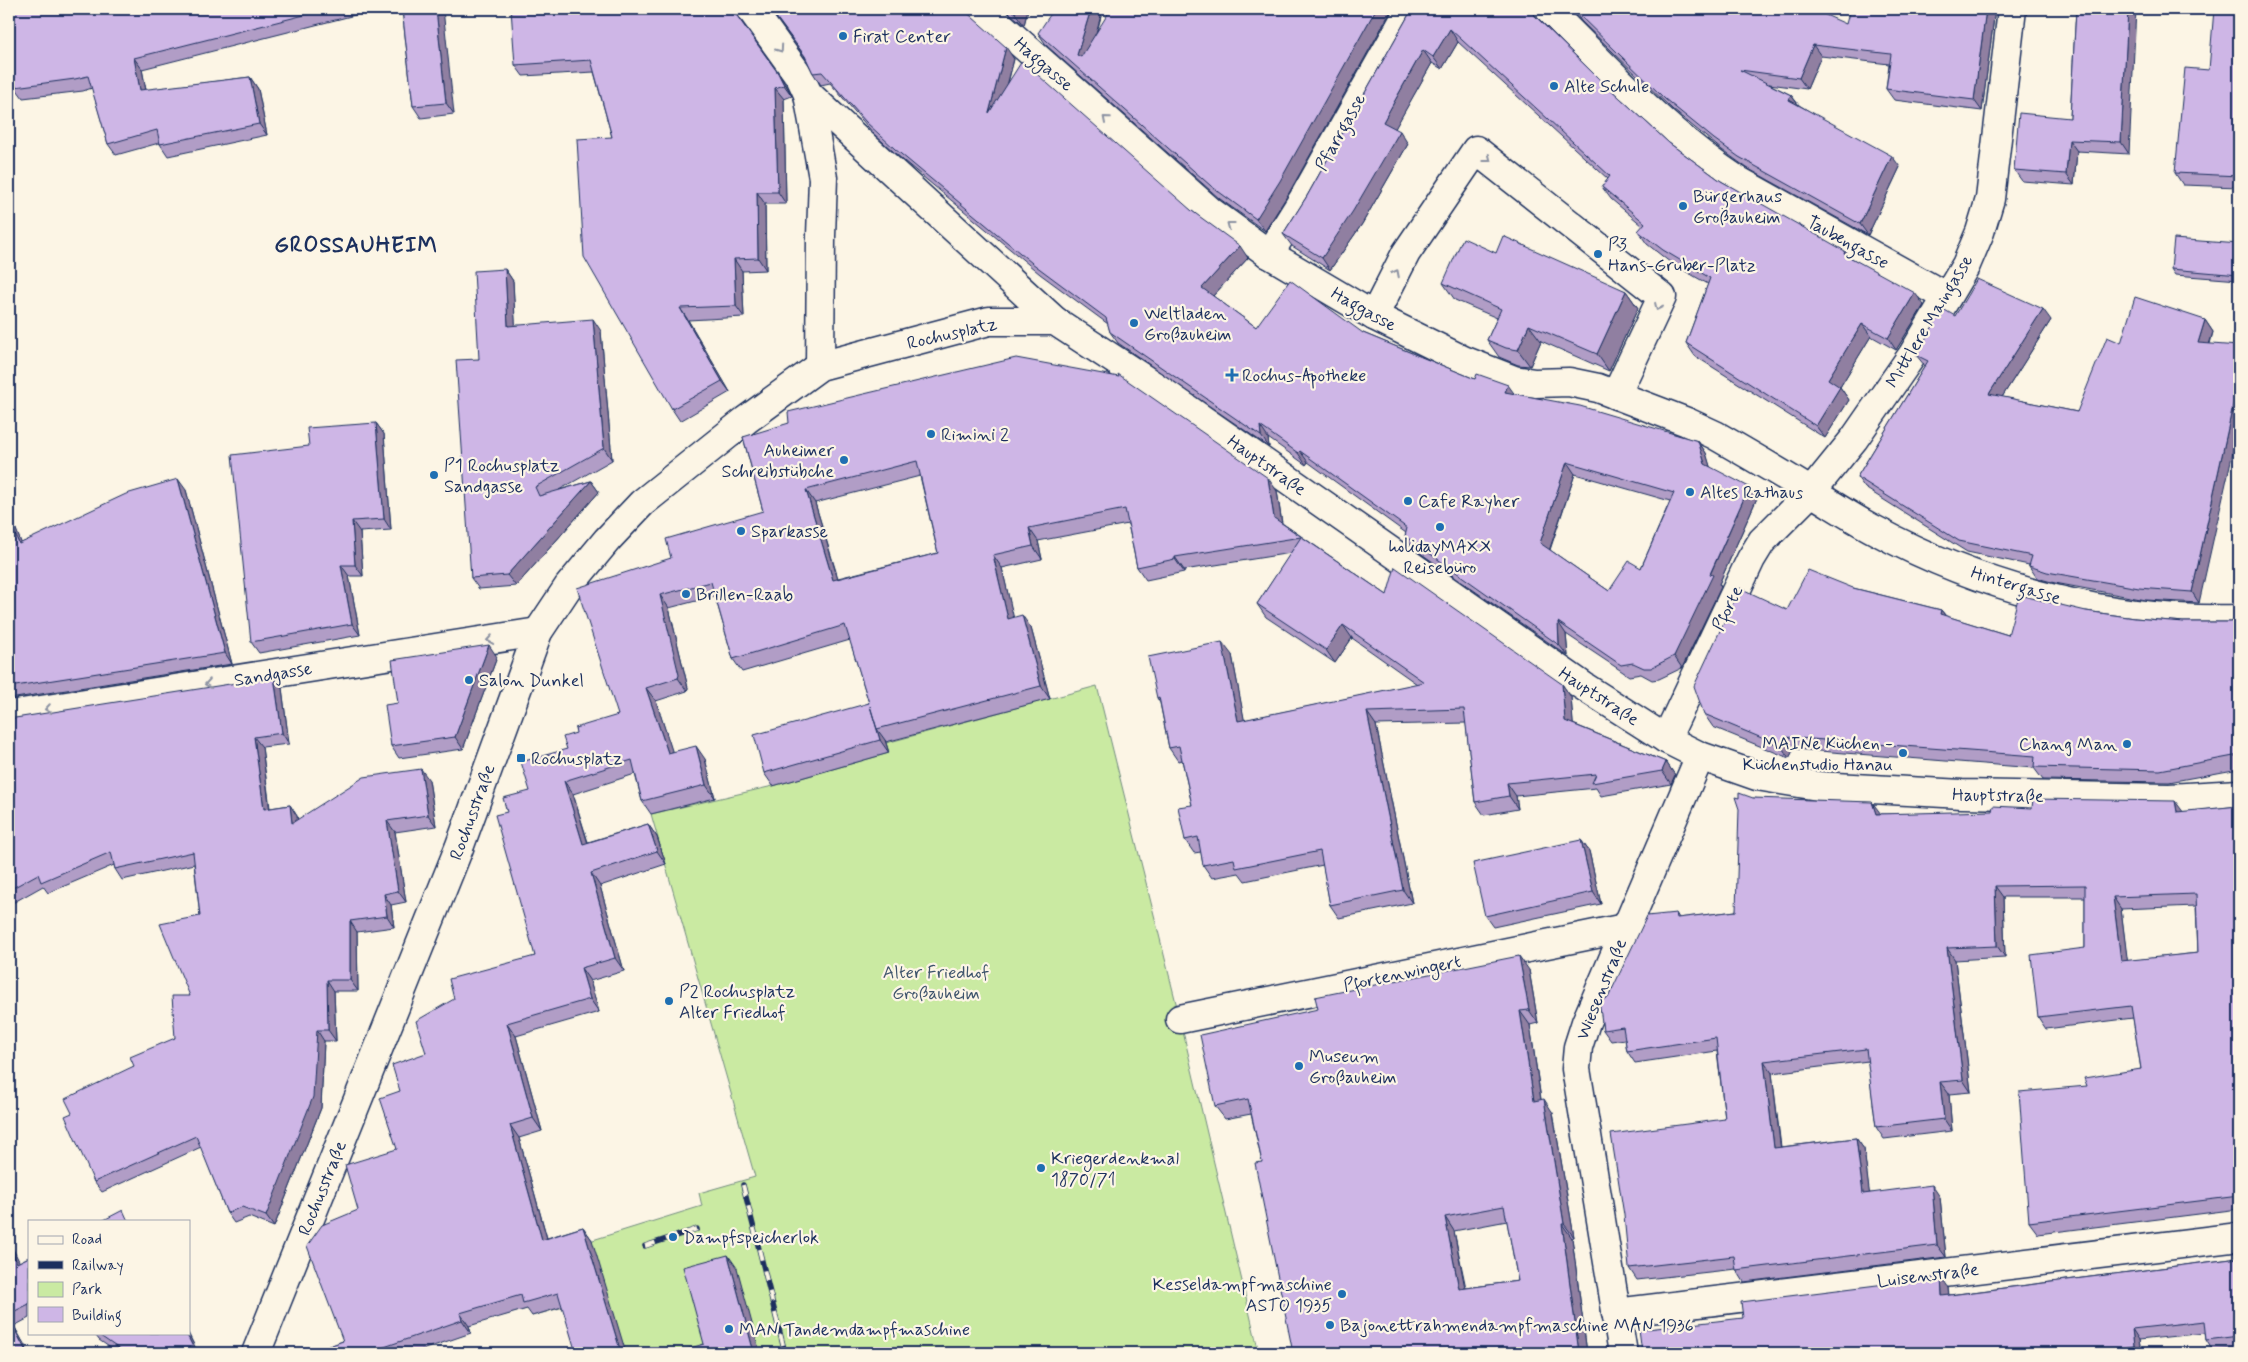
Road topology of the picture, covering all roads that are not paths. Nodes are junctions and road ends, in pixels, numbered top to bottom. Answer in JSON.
{"nodes":[{"id":1,"x":751,"y":9,"type":"edge"},
{"id":2,"x":982,"y":9,"type":"edge"},
{"id":3,"x":1410,"y":9,"type":"edge"},
{"id":4,"x":1547,"y":9,"type":"edge"},
{"id":5,"x":2012,"y":9,"type":"edge"},
{"id":6,"x":808,"y":94,"type":"junction"},
{"id":7,"x":1269,"y":254,"type":"junction"},
{"id":8,"x":1947,"y":297,"type":"junction"},
{"id":9,"x":1374,"y":316,"type":"junction"},
{"id":10,"x":1055,"y":321,"type":"junction"},
{"id":11,"x":820,"y":366,"type":"junction"},
{"id":12,"x":1616,"y":395,"type":"junction"},
{"id":13,"x":1811,"y":492,"type":"junction"},
{"id":14,"x":2239,"y":619,"type":"edge"},
{"id":15,"x":538,"y":632,"type":"junction"},
{"id":16,"x":9,"y":715,"type":"edge"},
{"id":17,"x":1666,"y":740,"type":"junction"},
{"id":18,"x":1700,"y":756,"type":"junction"},
{"id":19,"x":2239,"y":794,"type":"edge"},
{"id":20,"x":1625,"y":928,"type":"junction"},
{"id":21,"x":1180,"y":1019,"type":"dead end"},
{"id":22,"x":2239,"y":1237,"type":"edge"},
{"id":23,"x":1616,"y":1313,"type":"junction"},
{"id":24,"x":256,"y":1353,"type":"edge"},
{"id":25,"x":1623,"y":1353,"type":"edge"}],
"edges":[{"from":1,"to":6,"type":"street","one_way":true},
{"from":7,"to":2,"type":"street","name":"Haggasse","one_way":true},
{"from":3,"to":7,"type":"street","name":"Pfarrgasse"},
{"from":4,"to":8,"type":"street","name":"Taubengasse"},
{"from":5,"to":8,"type":"street","name":"Mittlere Maingasse"},
{"from":6,"to":10,"type":"street"},
{"from":6,"to":11,"type":"street"},
{"from":7,"to":9,"type":"street","name":"Haggasse"},
{"from":8,"to":13,"type":"street","name":"Mittlere Maingasse"},
{"from":9,"to":12,"type":"street","name":"Haggasse"},
{"from":9,"to":12,"type":"street","one_way":true},
{"from":10,"to":11,"type":"street","name":"Rochusplatz"},
{"from":10,"to":17,"type":"street","name":"Hauptstraße"},
{"from":11,"to":15,"type":"street","name":"Rochusstraße"},
{"from":12,"to":13,"type":"street","name":"Haggasse"},
{"from":13,"to":14,"type":"street","name":"Hintergasse"},
{"from":13,"to":17,"type":"street","name":"Pforte"},
{"from":15,"to":16,"type":"street","name":"Sandgasse","one_way":true},
{"from":15,"to":24,"type":"street","name":"Rochusstraße"},
{"from":17,"to":18,"type":"street","name":"Hauptstraße"},
{"from":18,"to":19,"type":"street","name":"Hauptstraße"},
{"from":18,"to":20,"type":"street","name":"Wiesenstraße"},
{"from":20,"to":21,"type":"street","name":"Pfortenwingert"},
{"from":20,"to":23,"type":"street","name":"Wiesenstraße"},
{"from":22,"to":23,"type":"street","name":"Luisenstraße"},
{"from":23,"to":25,"type":"street","name":"Wiesenstraße"}]}
